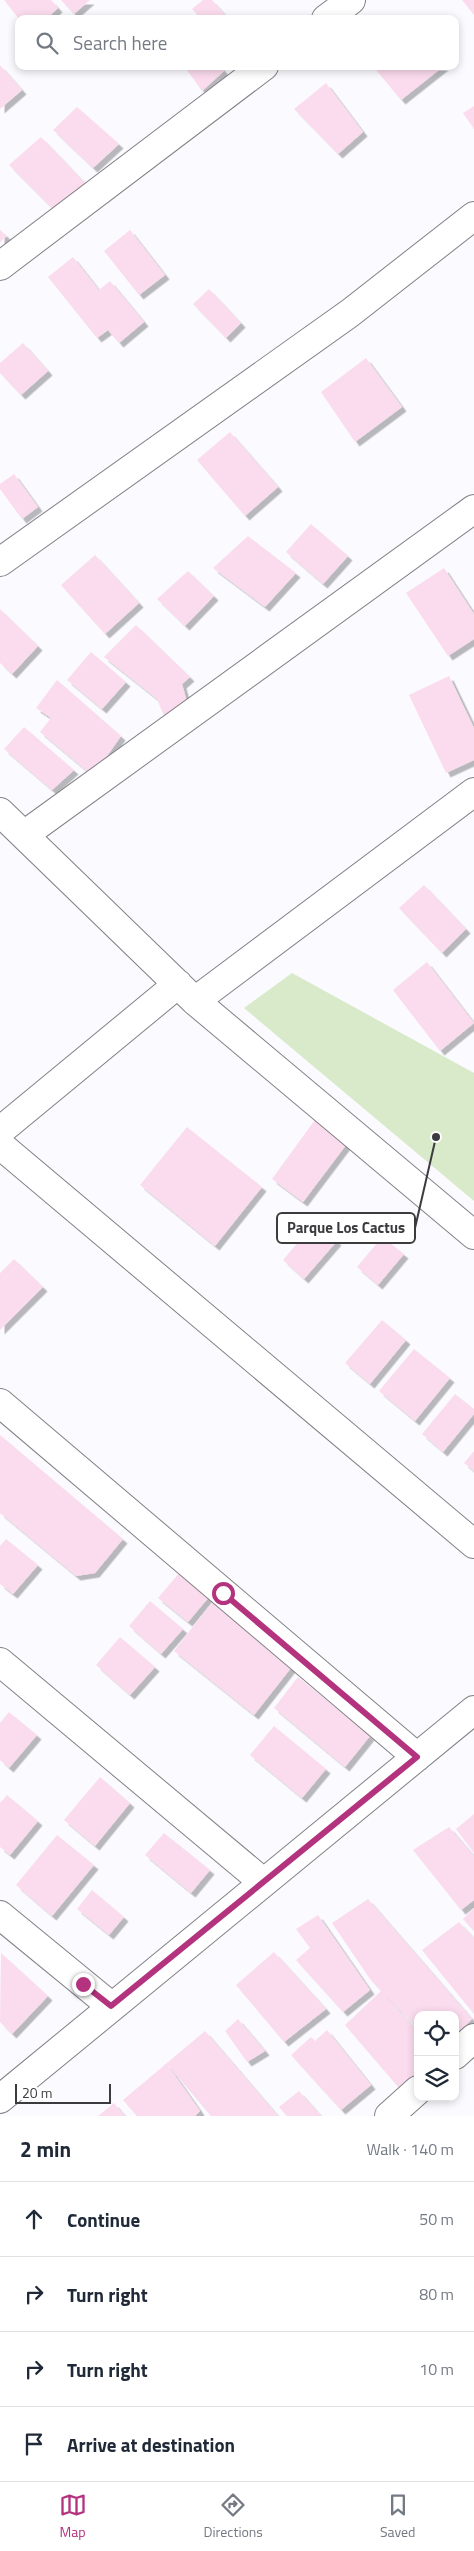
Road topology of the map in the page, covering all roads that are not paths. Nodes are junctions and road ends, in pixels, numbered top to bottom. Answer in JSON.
{"nodes":[{"id":1,"x":351,"y":0,"type":"edge"},
{"id":2,"x":331,"y":15,"type":"edge"},
{"id":3,"x":259,"y":70,"type":"edge"},
{"id":4,"x":474,"y":216,"type":"edge"},
{"id":5,"x":0,"y":266,"type":"edge"},
{"id":6,"x":474,"y":509,"type":"edge"},
{"id":7,"x":0,"y":562,"type":"edge"},
{"id":8,"x":474,"y":792,"type":"edge"},
{"id":9,"x":0,"y":812,"type":"edge"},
{"id":10,"x":24,"y":834,"type":"junction"},
{"id":11,"x":186,"y":993,"type":"junction"},
{"id":12,"x":0,"y":1130,"type":"edge"},
{"id":13,"x":0,"y":1145,"type":"edge"},
{"id":14,"x":474,"y":1235,"type":"edge"},
{"id":15,"x":0,"y":1403,"type":"edge"},
{"id":16,"x":474,"y":1544,"type":"edge"},
{"id":17,"x":0,"y":1662,"type":"edge"},
{"id":18,"x":474,"y":1710,"type":"edge"},
{"id":19,"x":417,"y":1757,"type":"junction"},
{"id":20,"x":263,"y":1882,"type":"junction"},
{"id":21,"x":0,"y":1915,"type":"edge"},
{"id":22,"x":111,"y":2006,"type":"junction"},
{"id":23,"x":474,"y":2038,"type":"edge"},
{"id":24,"x":459,"y":2052,"type":"edge"},
{"id":25,"x":414,"y":2094,"type":"edge"},
{"id":26,"x":0,"y":2099,"type":"edge"},
{"id":27,"x":389,"y":2116,"type":"edge"}],
"edges":[{"from":1,"to":2,"type":"street"},
{"from":3,"to":5,"type":"street"},
{"from":4,"to":7,"type":"street"},
{"from":6,"to":10,"type":"street"},
{"from":8,"to":11,"type":"street"},
{"from":9,"to":10,"type":"street"},
{"from":10,"to":11,"type":"street"},
{"from":11,"to":12,"type":"street"},
{"from":11,"to":14,"type":"street"},
{"from":13,"to":16,"type":"street"},
{"from":15,"to":19,"type":"street"},
{"from":17,"to":20,"type":"street"},
{"from":18,"to":19,"type":"street"},
{"from":19,"to":20,"type":"street"},
{"from":20,"to":22,"type":"street"},
{"from":21,"to":22,"type":"street"},
{"from":22,"to":26,"type":"street"},
{"from":23,"to":24,"type":"street"},
{"from":25,"to":27,"type":"street"}]}
